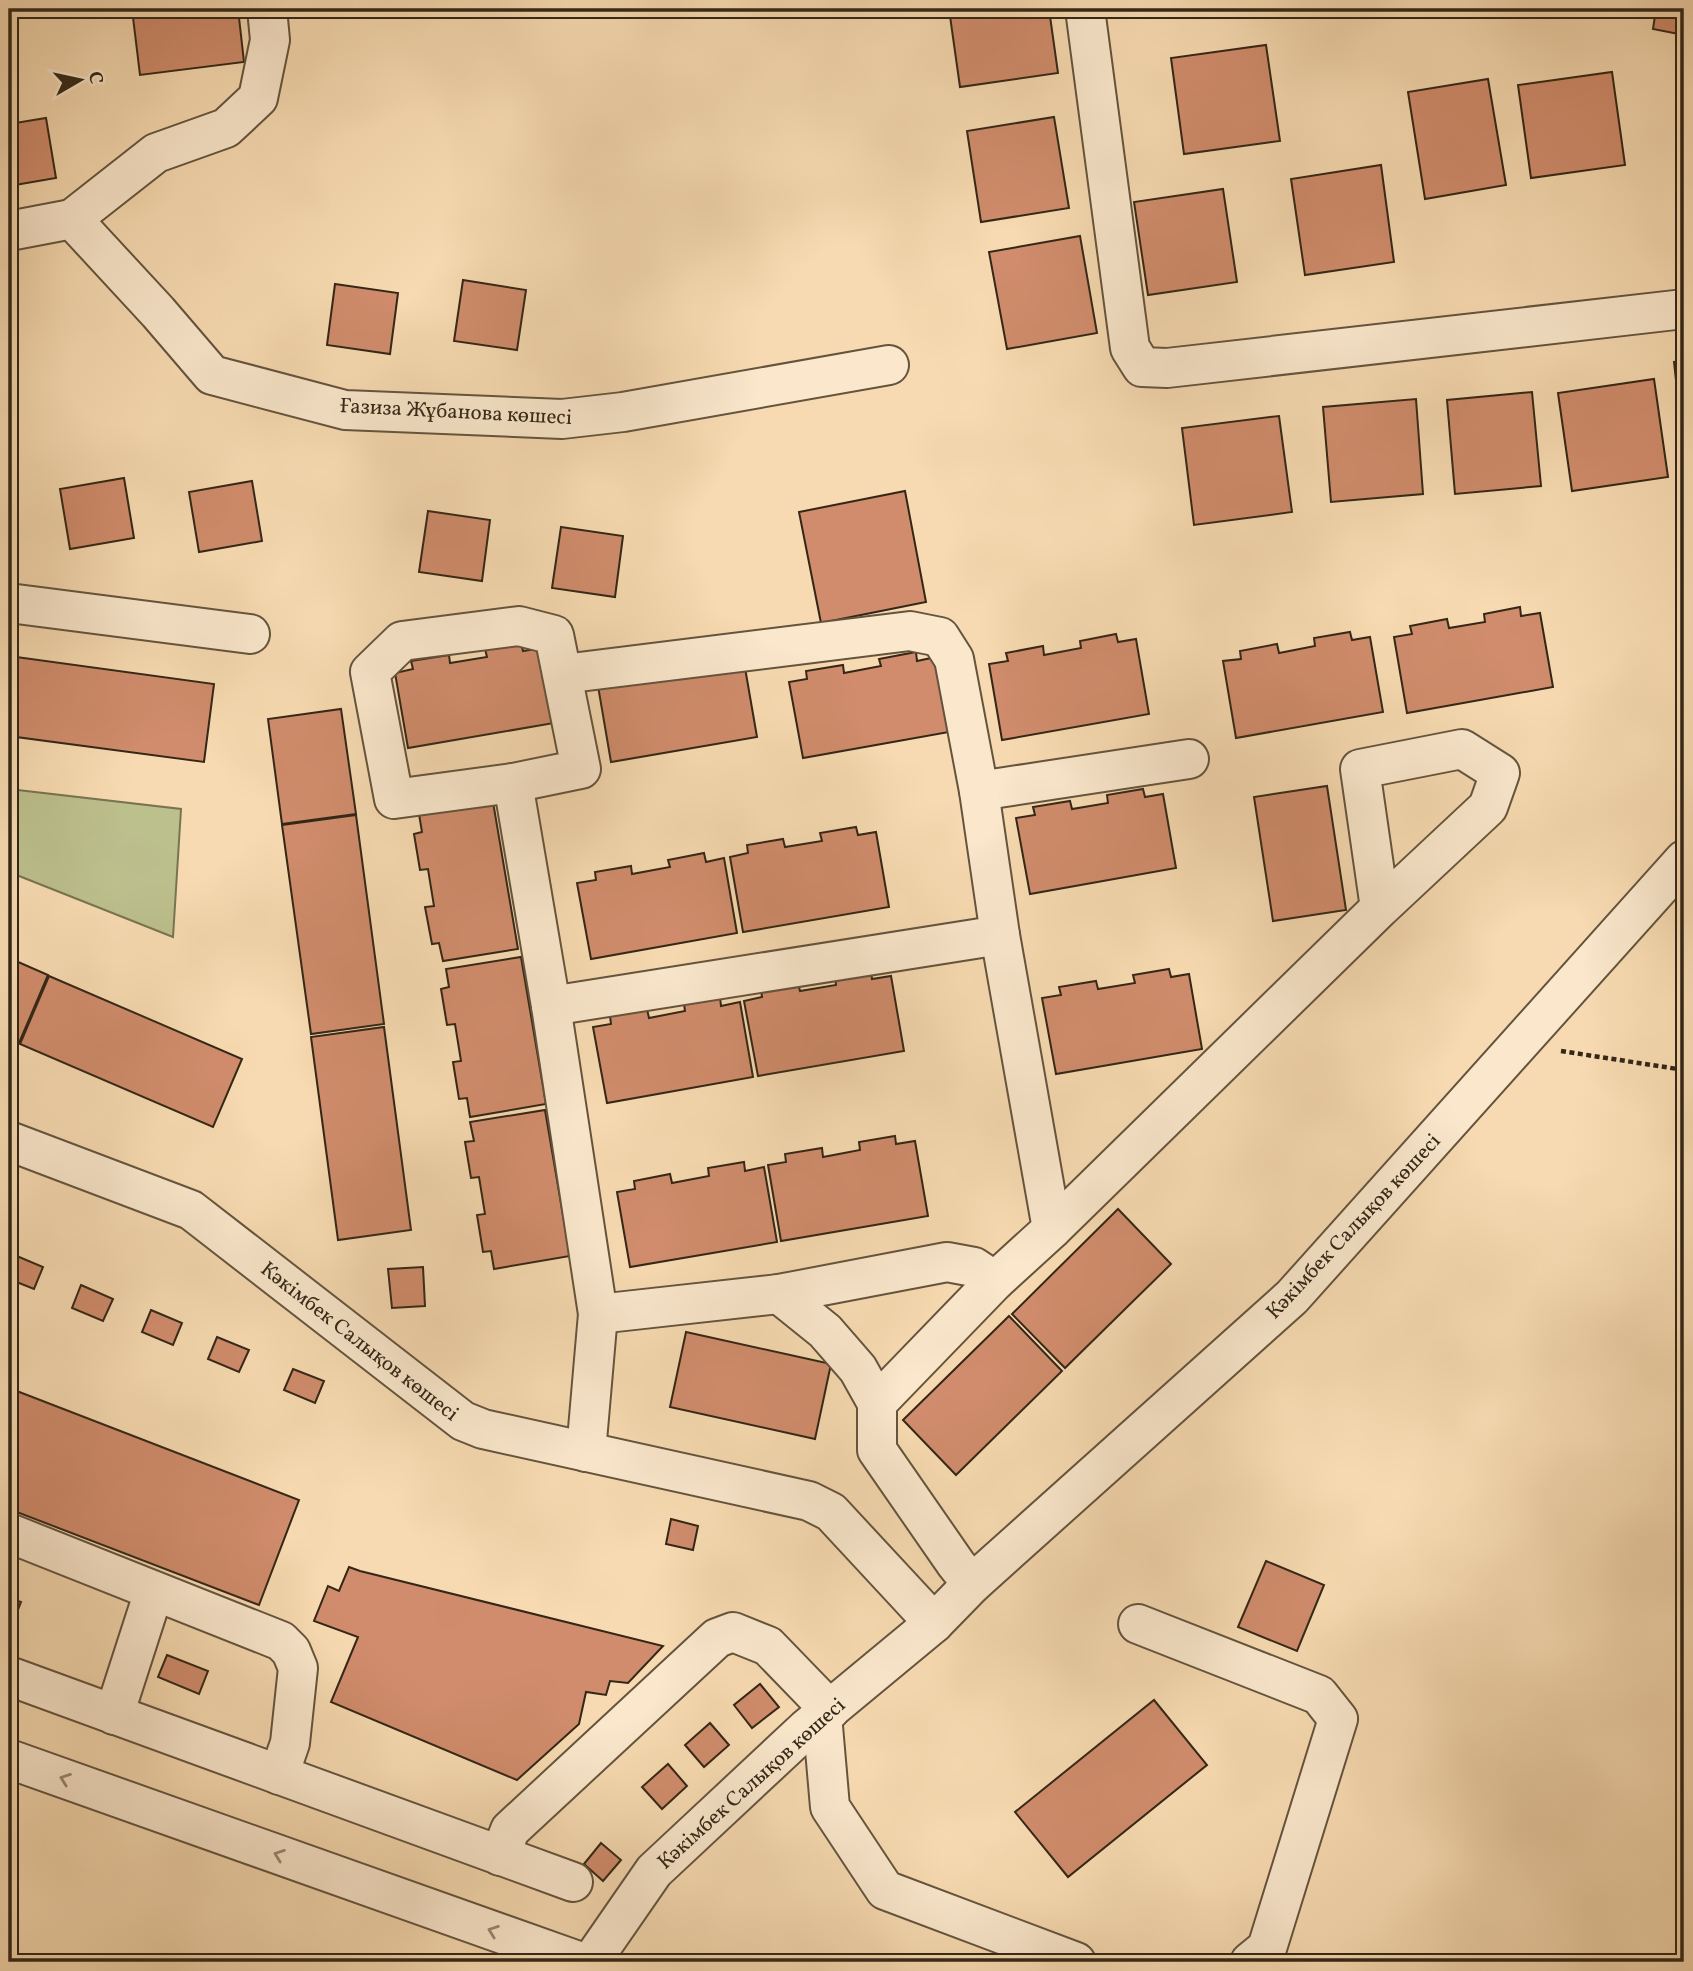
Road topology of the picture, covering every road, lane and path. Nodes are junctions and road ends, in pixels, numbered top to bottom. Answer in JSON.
{"nodes":[{"id":1,"x":267,"y":9,"type":"edge"},
{"id":2,"x":1085,"y":9,"type":"edge"},
{"id":3,"x":72,"y":219,"type":"junction"},
{"id":4,"x":9,"y":231,"type":"edge"},
{"id":5,"x":1684,"y":309,"type":"edge"},
{"id":6,"x":889,"y":365,"type":"dead end"},
{"id":7,"x":9,"y":603,"type":"edge"},
{"id":8,"x":250,"y":635,"type":"dead end"},
{"id":9,"x":563,"y":674,"type":"junction"},
{"id":10,"x":1189,"y":759,"type":"dead end"},
{"id":11,"x":513,"y":783,"type":"junction"},
{"id":12,"x":979,"y":791,"type":"junction"},
{"id":13,"x":1684,"y":860,"type":"edge"},
{"id":14,"x":1380,"y":908,"type":"dead end"},
{"id":15,"x":1000,"y":935,"type":"junction"},
{"id":16,"x":551,"y":1006,"type":"junction"},
{"id":17,"x":1519,"y":1044,"type":"junction"},
{"id":18,"x":1684,"y":1070,"type":"edge"},
{"id":19,"x":9,"y":1140,"type":"edge"},
{"id":20,"x":1052,"y":1229,"type":"junction"},
{"id":21,"x":995,"y":1281,"type":"junction"},
{"id":22,"x":779,"y":1294,"type":"junction"},
{"id":23,"x":598,"y":1314,"type":"junction"},
{"id":24,"x":877,"y":1403,"type":"junction"},
{"id":25,"x":586,"y":1452,"type":"junction"},
{"id":26,"x":9,"y":1533,"type":"edge"},
{"id":27,"x":972,"y":1584,"type":"junction"},
{"id":28,"x":154,"y":1591,"type":"junction"},
{"id":29,"x":934,"y":1623,"type":"junction"},
{"id":30,"x":1138,"y":1624,"type":"dead end"},
{"id":31,"x":9,"y":1676,"type":"edge"},
{"id":32,"x":826,"y":1712,"type":"junction"},
{"id":33,"x":114,"y":1715,"type":"junction"},
{"id":34,"x":9,"y":1759,"type":"edge"},
{"id":35,"x":279,"y":1775,"type":"junction"},
{"id":36,"x":500,"y":1856,"type":"junction"},
{"id":37,"x":573,"y":1882,"type":"dead end"},
{"id":38,"x":581,"y":1962,"type":"edge"},
{"id":39,"x":591,"y":1962,"type":"edge"},
{"id":40,"x":1076,"y":1962,"type":"edge"},
{"id":41,"x":1250,"y":1962,"type":"edge"}],
"edges":[{"from":1,"to":3,"type":"street"},
{"from":2,"to":5,"type":"street"},
{"from":3,"to":4,"type":"street"},
{"from":3,"to":6,"type":"street","name":"Ғазиза Жұбанова көшесі"},
{"from":7,"to":8,"type":"street"},
{"from":9,"to":11,"type":"street"},
{"from":9,"to":11,"type":"street"},
{"from":9,"to":12,"type":"street"},
{"from":10,"to":12,"type":"street"},
{"from":11,"to":16,"type":"street"},
{"from":12,"to":15,"type":"street"},
{"from":13,"to":17,"type":"street","name":"Кәкімбек Салықов көшесі"},
{"from":14,"to":20,"type":"street"},
{"from":15,"to":16,"type":"street"},
{"from":15,"to":20,"type":"street"},
{"from":16,"to":23,"type":"street"},
{"from":17,"to":18,"type":"path"},
{"from":17,"to":27,"type":"street","name":"Кәкімбек Салықов көшесі"},
{"from":19,"to":25,"type":"street","name":"Кәкімбек Салықов көшесі"},
{"from":20,"to":21,"type":"street"},
{"from":21,"to":22,"type":"street"},
{"from":21,"to":24,"type":"street"},
{"from":22,"to":23,"type":"street"},
{"from":22,"to":24,"type":"street"},
{"from":23,"to":25,"type":"street"},
{"from":24,"to":27,"type":"street"},
{"from":25,"to":29,"type":"street","name":"Кәкімбек Салықов көшесі"},
{"from":26,"to":28,"type":"street"},
{"from":27,"to":29,"type":"street","name":"Кәкімбек Салықов көшесі"},
{"from":28,"to":33,"type":"street"},
{"from":28,"to":35,"type":"street"},
{"from":29,"to":32,"type":"street","name":"Кәкімбек Салықов көшесі"},
{"from":30,"to":41,"type":"street"},
{"from":31,"to":33,"type":"street"},
{"from":32,"to":36,"type":"street"},
{"from":32,"to":39,"type":"street","name":"Кәкімбек Салықов көшесі"},
{"from":32,"to":40,"type":"street"},
{"from":33,"to":35,"type":"street"},
{"from":38,"to":34,"type":"street","one_way":true},
{"from":35,"to":36,"type":"street"},
{"from":36,"to":37,"type":"street"}]}
